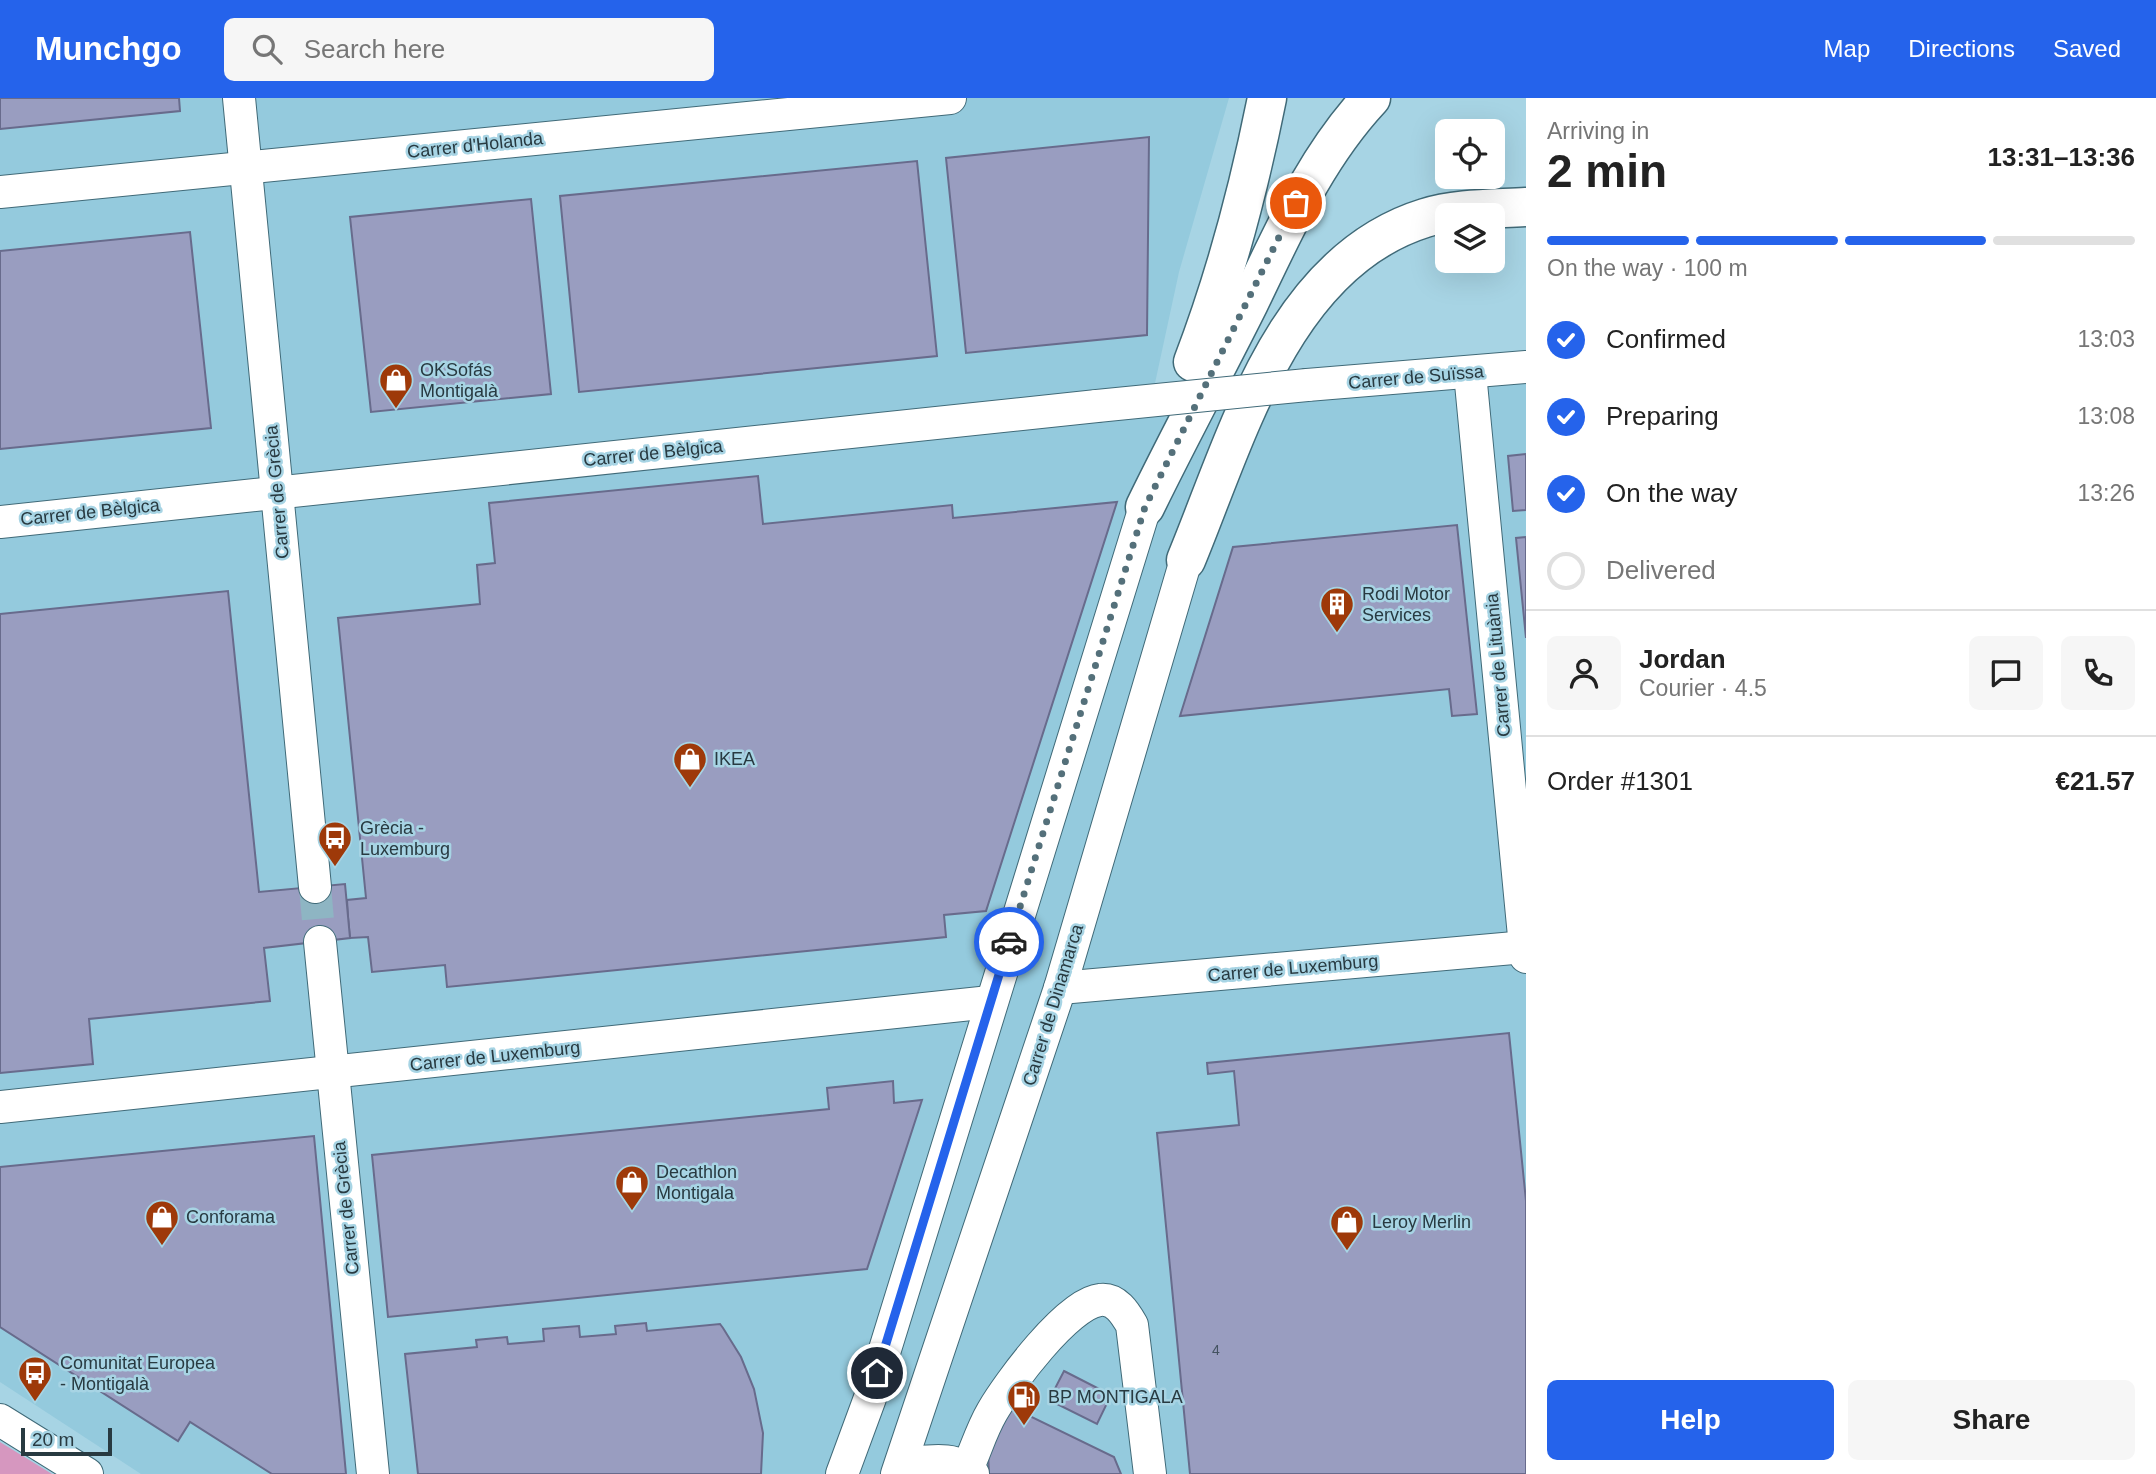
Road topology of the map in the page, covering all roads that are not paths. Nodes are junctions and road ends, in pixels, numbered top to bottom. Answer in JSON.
{"nodes":[{"id":1,"x":239,"y":98,"type":"edge"},
{"id":2,"x":950,"y":98,"type":"edge"},
{"id":3,"x":1267,"y":98,"type":"edge"},
{"id":4,"x":1371,"y":98,"type":"edge"},
{"id":5,"x":246,"y":168,"type":"junction"},
{"id":6,"x":0,"y":192,"type":"edge"},
{"id":7,"x":1526,"y":207,"type":"edge"},
{"id":8,"x":1248,"y":305,"type":"junction"},
{"id":9,"x":1526,"y":367,"type":"edge"},
{"id":10,"x":1470,"y":373,"type":"junction"},
{"id":11,"x":1307,"y":385,"type":"joint"},
{"id":12,"x":277,"y":493,"type":"junction"},
{"id":13,"x":1145,"y":507,"type":"junction"},
{"id":14,"x":0,"y":522,"type":"edge"},
{"id":15,"x":1186,"y":560,"type":"junction"},
{"id":16,"x":315,"y":887,"type":"tunnel mouth"},
{"id":17,"x":320,"y":942,"type":"tunnel mouth"},
{"id":18,"x":1526,"y":950,"type":"edge"},
{"id":19,"x":1060,"y":988,"type":"junction"},
{"id":20,"x":990,"y":1002,"type":"junction"},
{"id":21,"x":333,"y":1073,"type":"junction"},
{"id":22,"x":0,"y":1107,"type":"edge"},
{"id":23,"x":0,"y":1420,"type":"edge"},
{"id":24,"x":906,"y":1464,"type":"edge"},
{"id":25,"x":971,"y":1471,"type":"edge"},
{"id":26,"x":87,"y":1474,"type":"edge"},
{"id":27,"x":373,"y":1474,"type":"edge"},
{"id":28,"x":842,"y":1474,"type":"edge"},
{"id":29,"x":1150,"y":1474,"type":"edge"}],
"edges":[{"from":1,"to":5,"type":"street","name":"Carrer de Grècia"},
{"from":2,"to":5,"type":"street","name":"Carrer d'Holanda"},
{"from":3,"to":13,"type":"highway"},
{"from":4,"to":8,"type":"highway"},
{"from":5,"to":6,"type":"street","name":"Carrer d'Holanda"},
{"from":5,"to":12,"type":"street","name":"Carrer de Grècia"},
{"from":7,"to":15,"type":"highway"},
{"from":8,"to":13,"type":"highway"},
{"from":8,"to":15,"type":"highway"},
{"from":9,"to":10,"type":"street","name":"Carrer de Suïssa"},
{"from":10,"to":11,"type":"street","name":"Carrer de Suïssa"},
{"from":10,"to":18,"type":"street","name":"Carrer de Lituània"},
{"from":11,"to":12,"type":"street","name":"Carrer de Bèlgica","bridge":true},
{"from":12,"to":14,"type":"street","name":"Carrer de Bèlgica"},
{"from":12,"to":16,"type":"street","name":"Carrer de Grècia"},
{"from":13,"to":20,"type":"street"},
{"from":15,"to":19,"type":"street","name":"Carrer de Dinamarca"},
{"from":17,"to":21,"type":"street","name":"Carrer de Grècia"},
{"from":18,"to":19,"type":"street","name":"Carrer de Luxemburg"},
{"from":19,"to":24,"type":"street","name":"Carrer de Dinamarca"},
{"from":20,"to":21,"type":"street","name":"Carrer de Luxemburg"},
{"from":20,"to":28,"type":"street"},
{"from":21,"to":22,"type":"street","name":"Carrer de Luxemburg"},
{"from":21,"to":27,"type":"street","name":"Carrer de Grècia"},
{"from":23,"to":26,"type":"street"},
{"from":24,"to":25,"type":"street"},
{"from":25,"to":29,"type":"street"}]}
